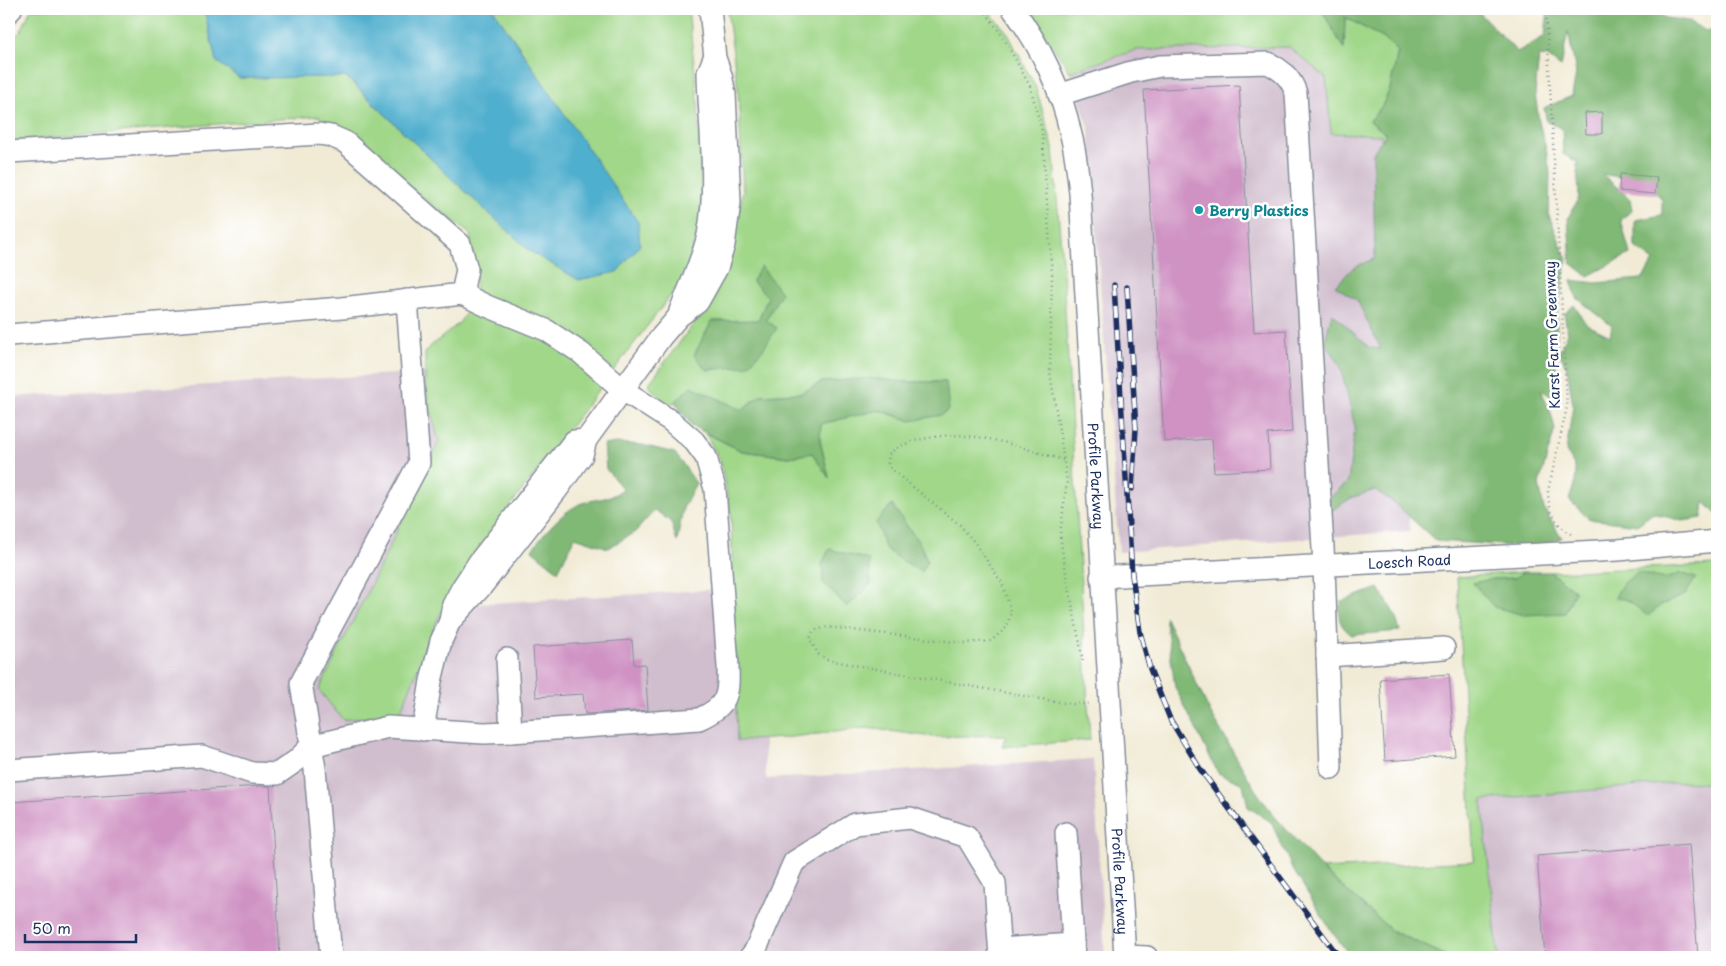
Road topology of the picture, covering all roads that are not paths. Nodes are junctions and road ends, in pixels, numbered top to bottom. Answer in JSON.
{"nodes":[{"id":1,"x":11,"y":9,"type":"edge"},
{"id":2,"x":710,"y":9,"type":"edge"},
{"id":3,"x":1013,"y":9,"type":"edge"},
{"id":4,"x":9,"y":12,"type":"edge"},
{"id":5,"x":1059,"y":95,"type":"junction"},
{"id":6,"x":9,"y":152,"type":"edge"},
{"id":7,"x":462,"y":294,"type":"junction"},
{"id":8,"x":407,"y":300,"type":"junction"},
{"id":9,"x":9,"y":335,"type":"edge"},
{"id":10,"x":623,"y":390,"type":"junction"},
{"id":11,"x":1717,"y":541,"type":"edge"},
{"id":12,"x":1324,"y":565,"type":"junction"},
{"id":13,"x":1102,"y":577,"type":"junction"},
{"id":14,"x":1444,"y":648,"type":"dead end"},
{"id":15,"x":1327,"y":656,"type":"junction"},
{"id":16,"x":507,"y":659,"type":"dead end"},
{"id":17,"x":423,"y":730,"type":"junction"},
{"id":18,"x":511,"y":732,"type":"junction"},
{"id":19,"x":311,"y":746,"type":"junction"},
{"id":20,"x":1331,"y":768,"type":"dead end"},
{"id":21,"x":9,"y":770,"type":"edge"},
{"id":22,"x":1066,"y":833,"type":"dead end"},
{"id":23,"x":1073,"y":951,"type":"edge"},
{"id":24,"x":1000,"y":953,"type":"edge"},
{"id":25,"x":331,"y":957,"type":"edge"},
{"id":26,"x":750,"y":957,"type":"edge"},
{"id":27,"x":1125,"y":957,"type":"edge"},
{"id":28,"x":1147,"y":957,"type":"edge"}],
"edges":[{"from":1,"to":4,"type":"street"},
{"from":2,"to":10,"type":"street"},
{"from":3,"to":5,"type":"street","name":"Profile Parkway"},
{"from":5,"to":12,"type":"street"},
{"from":5,"to":13,"type":"street","name":"Profile Parkway"},
{"from":6,"to":7,"type":"street"},
{"from":7,"to":8,"type":"street"},
{"from":7,"to":10,"type":"street"},
{"from":8,"to":9,"type":"street"},
{"from":8,"to":19,"type":"street"},
{"from":10,"to":17,"type":"street"},
{"from":10,"to":18,"type":"street"},
{"from":11,"to":12,"type":"street","name":"Loesch Road"},
{"from":12,"to":13,"type":"street","name":"Loesch Road"},
{"from":12,"to":15,"type":"street"},
{"from":13,"to":27,"type":"street","name":"Profile Parkway"},
{"from":14,"to":15,"type":"street"},
{"from":15,"to":20,"type":"street"},
{"from":16,"to":18,"type":"street"},
{"from":17,"to":18,"type":"street"},
{"from":17,"to":19,"type":"street"},
{"from":19,"to":21,"type":"street"},
{"from":19,"to":25,"type":"street"},
{"from":22,"to":23,"type":"street"},
{"from":23,"to":24,"type":"street"},
{"from":24,"to":26,"type":"street"},
{"from":27,"to":28,"type":"street"}]}
